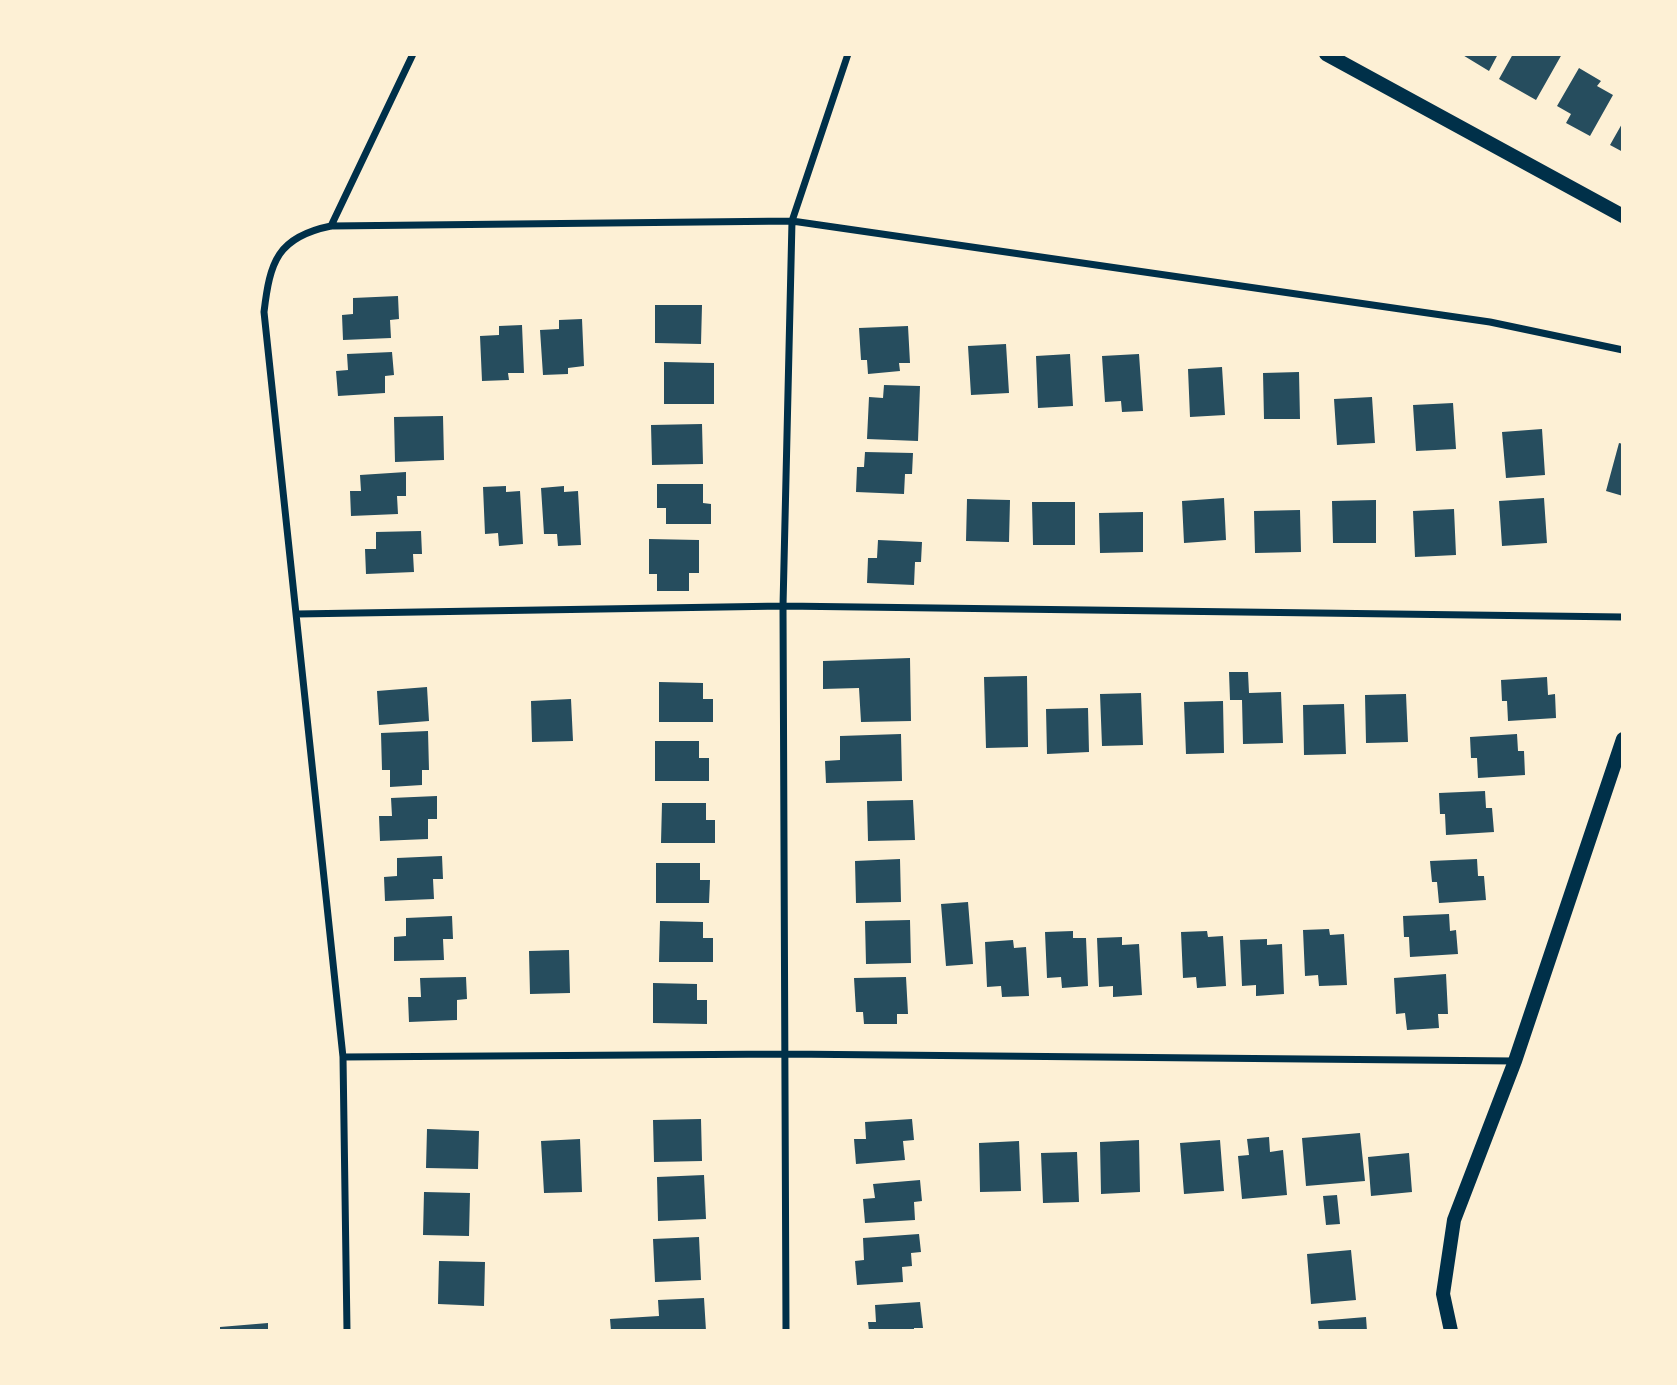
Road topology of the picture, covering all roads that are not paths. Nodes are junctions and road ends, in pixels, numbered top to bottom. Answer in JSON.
{"nodes":[{"id":1,"x":413,"y":54,"type":"edge"},
{"id":2,"x":848,"y":54,"type":"edge"},
{"id":3,"x":1326,"y":54,"type":"edge"},
{"id":4,"x":1623,"y":216,"type":"edge"},
{"id":5,"x":792,"y":221,"type":"junction"},
{"id":6,"x":331,"y":226,"type":"junction"},
{"id":7,"x":1623,"y":350,"type":"edge"},
{"id":8,"x":783,"y":606,"type":"junction"},
{"id":9,"x":297,"y":614,"type":"junction"},
{"id":10,"x":1623,"y":617,"type":"edge"},
{"id":11,"x":1623,"y":739,"type":"edge"},
{"id":12,"x":785,"y":1054,"type":"junction"},
{"id":13,"x":343,"y":1057,"type":"junction"},
{"id":14,"x":1515,"y":1061,"type":"junction"},
{"id":15,"x":347,"y":1331,"type":"edge"},
{"id":16,"x":786,"y":1331,"type":"edge"},
{"id":17,"x":1451,"y":1331,"type":"edge"}],
"edges":[{"from":1,"to":6,"type":"street"},
{"from":2,"to":5,"type":"street"},
{"from":3,"to":4,"type":"main road"},
{"from":5,"to":6,"type":"street"},
{"from":5,"to":7,"type":"street"},
{"from":5,"to":8,"type":"street"},
{"from":6,"to":9,"type":"street"},
{"from":8,"to":9,"type":"street"},
{"from":8,"to":10,"type":"street"},
{"from":8,"to":12,"type":"street"},
{"from":9,"to":13,"type":"street"},
{"from":11,"to":14,"type":"main road"},
{"from":12,"to":13,"type":"street"},
{"from":12,"to":14,"type":"street"},
{"from":12,"to":16,"type":"street"},
{"from":13,"to":15,"type":"street"},
{"from":14,"to":17,"type":"main road"}]}
